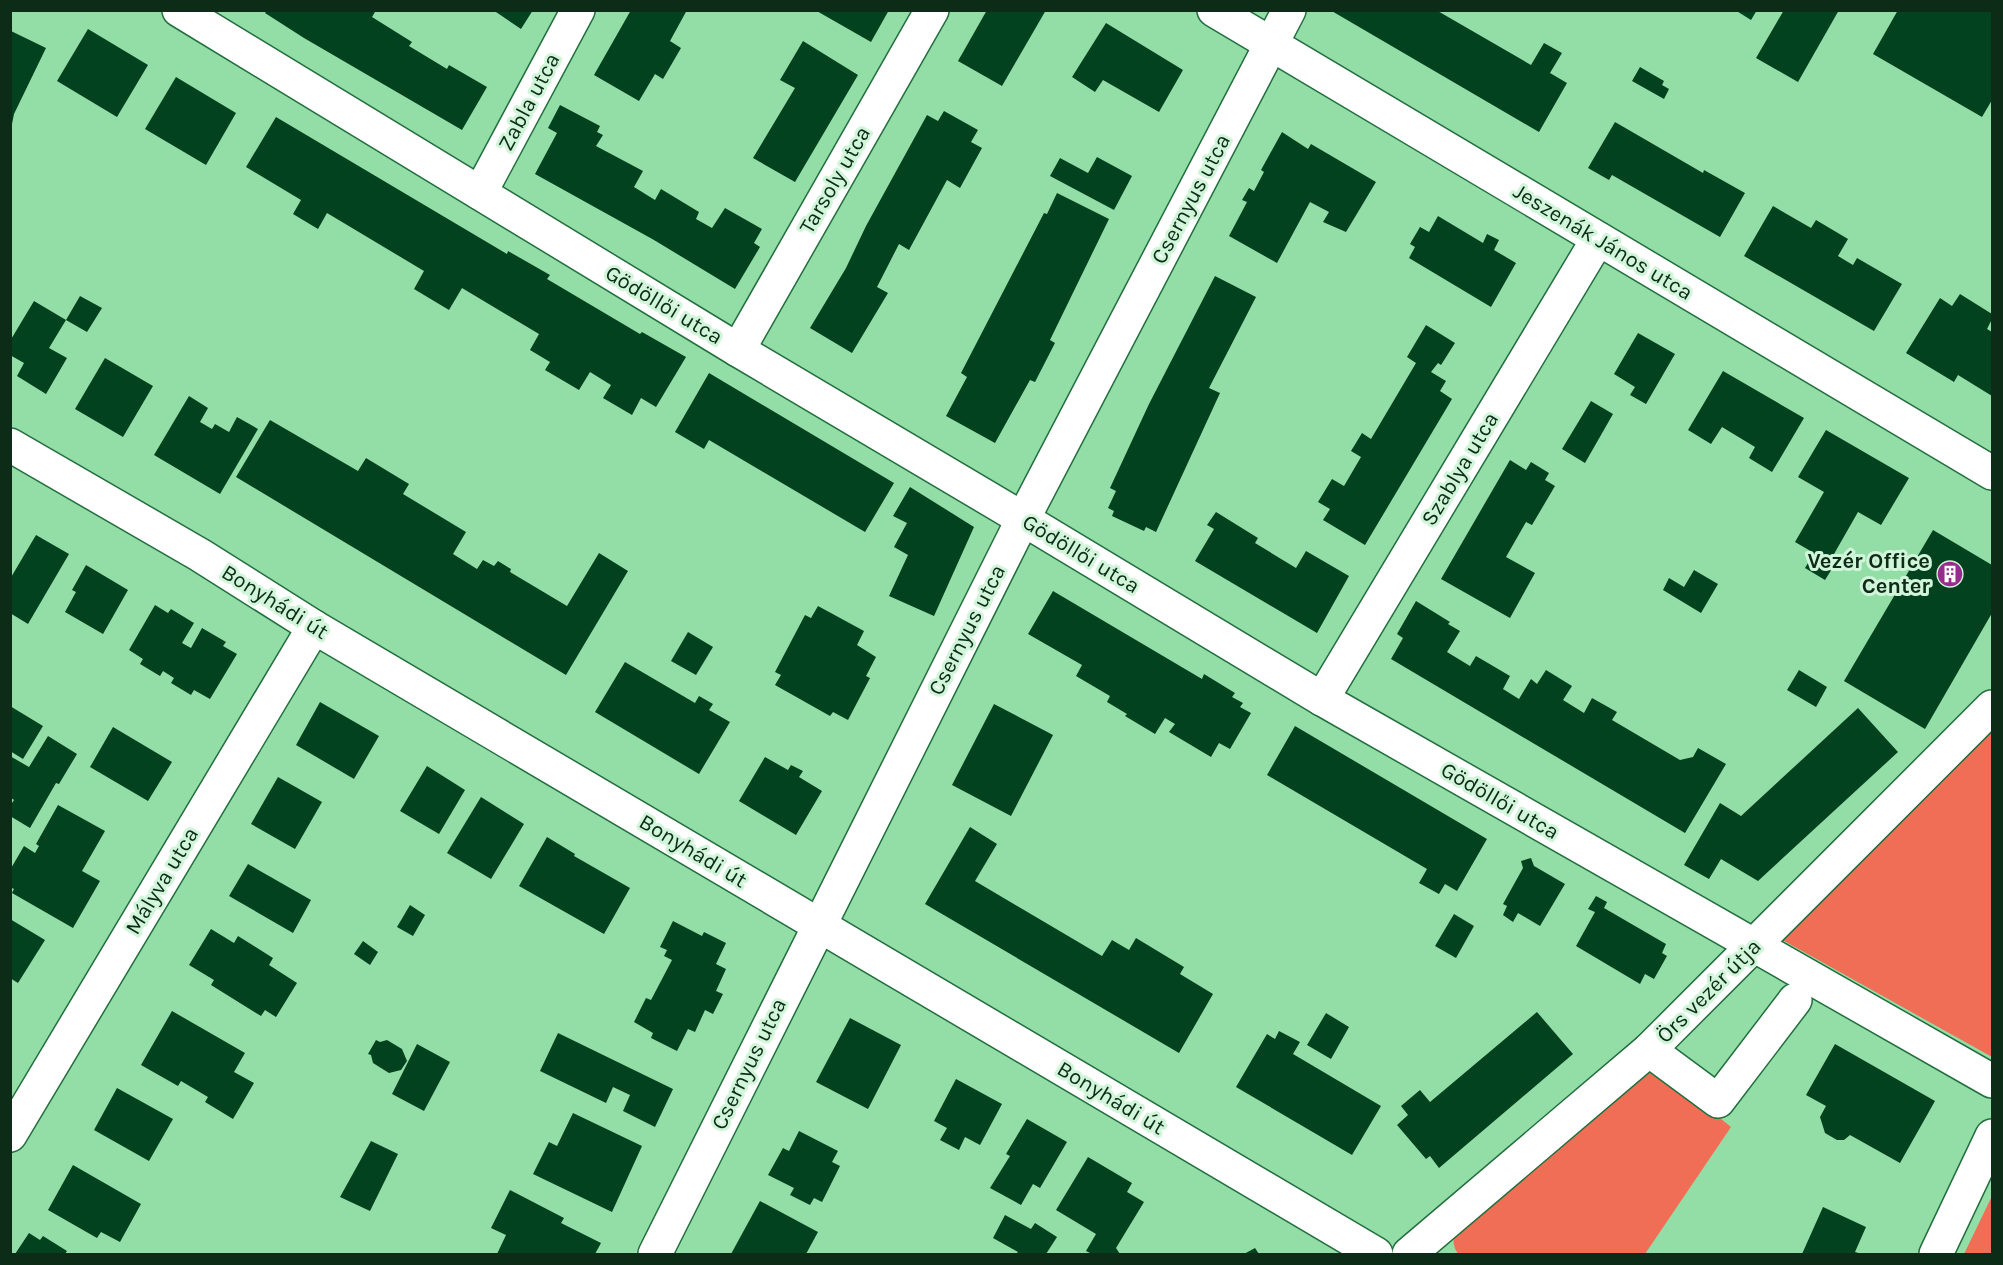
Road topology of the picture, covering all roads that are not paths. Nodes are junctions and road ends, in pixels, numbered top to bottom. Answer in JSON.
{"nodes":[{"id":1,"x":578,"y":10,"type":"edge"},
{"id":2,"x":932,"y":10,"type":"edge"},
{"id":3,"x":1214,"y":10,"type":"edge"},
{"id":4,"x":1289,"y":10,"type":"edge"},
{"id":5,"x":200,"y":16,"type":"edge"},
{"id":6,"x":1271,"y":45,"type":"junction"},
{"id":7,"x":480,"y":193,"type":"junction"},
{"id":8,"x":1598,"y":238,"type":"junction"},
{"id":9,"x":738,"y":350,"type":"junction"},
{"id":10,"x":10,"y":445,"type":"edge"},
{"id":11,"x":1992,"y":473,"type":"edge"},
{"id":12,"x":1023,"y":519,"type":"junction"},
{"id":13,"x":314,"y":627,"type":"junction"},
{"id":14,"x":1322,"y":699,"type":"junction"},
{"id":15,"x":1992,"y":707,"type":"edge"},
{"id":16,"x":818,"y":925,"type":"junction"},
{"id":17,"x":1755,"y":946,"type":"junction"},
{"id":18,"x":1796,"y":1000,"type":"dead end"},
{"id":19,"x":1649,"y":1050,"type":"junction"},
{"id":20,"x":1992,"y":1081,"type":"edge"},
{"id":21,"x":10,"y":1135,"type":"edge"},
{"id":22,"x":1992,"y":1136,"type":"edge"},
{"id":23,"x":655,"y":1254,"type":"edge"},
{"id":24,"x":1376,"y":1254,"type":"edge"},
{"id":25,"x":1408,"y":1254,"type":"edge"},
{"id":26,"x":1936,"y":1254,"type":"edge"}],
"edges":[{"from":1,"to":7,"type":"street","name":"Zabla utca"},
{"from":2,"to":9,"type":"street","name":"Tarsoly utca"},
{"from":3,"to":6,"type":"street","name":"Jeszenák János utca"},
{"from":4,"to":6,"type":"street","name":"Csernyus utca"},
{"from":5,"to":7,"type":"street","name":"Gödöllői utca"},
{"from":6,"to":8,"type":"street","name":"Jeszenák János utca"},
{"from":6,"to":12,"type":"street","name":"Csernyus utca"},
{"from":7,"to":9,"type":"street","name":"Gödöllői utca"},
{"from":8,"to":11,"type":"street","name":"Jeszenák János utca"},
{"from":8,"to":14,"type":"street","name":"Szablya utca"},
{"from":9,"to":12,"type":"street","name":"Gödöllői utca"},
{"from":10,"to":13,"type":"street","name":"Bonyhádi út"},
{"from":12,"to":14,"type":"street","name":"Gödöllői utca"},
{"from":12,"to":16,"type":"street","name":"Csernyus utca"},
{"from":13,"to":16,"type":"street","name":"Bonyhádi út"},
{"from":13,"to":21,"type":"street","name":"Mályva utca"},
{"from":14,"to":17,"type":"street","name":"Gödöllői utca"},
{"from":15,"to":17,"type":"street","name":"Örs vezér útja"},
{"from":16,"to":23,"type":"street","name":"Csernyus utca"},
{"from":16,"to":24,"type":"street","name":"Bonyhádi út"},
{"from":17,"to":19,"type":"street","name":"Örs vezér útja"},
{"from":17,"to":20,"type":"street","name":"Gödöllői utca"},
{"from":18,"to":19,"type":"street"},
{"from":19,"to":25,"type":"street","name":"Örs vezér útja"},
{"from":22,"to":26,"type":"street"}]}
